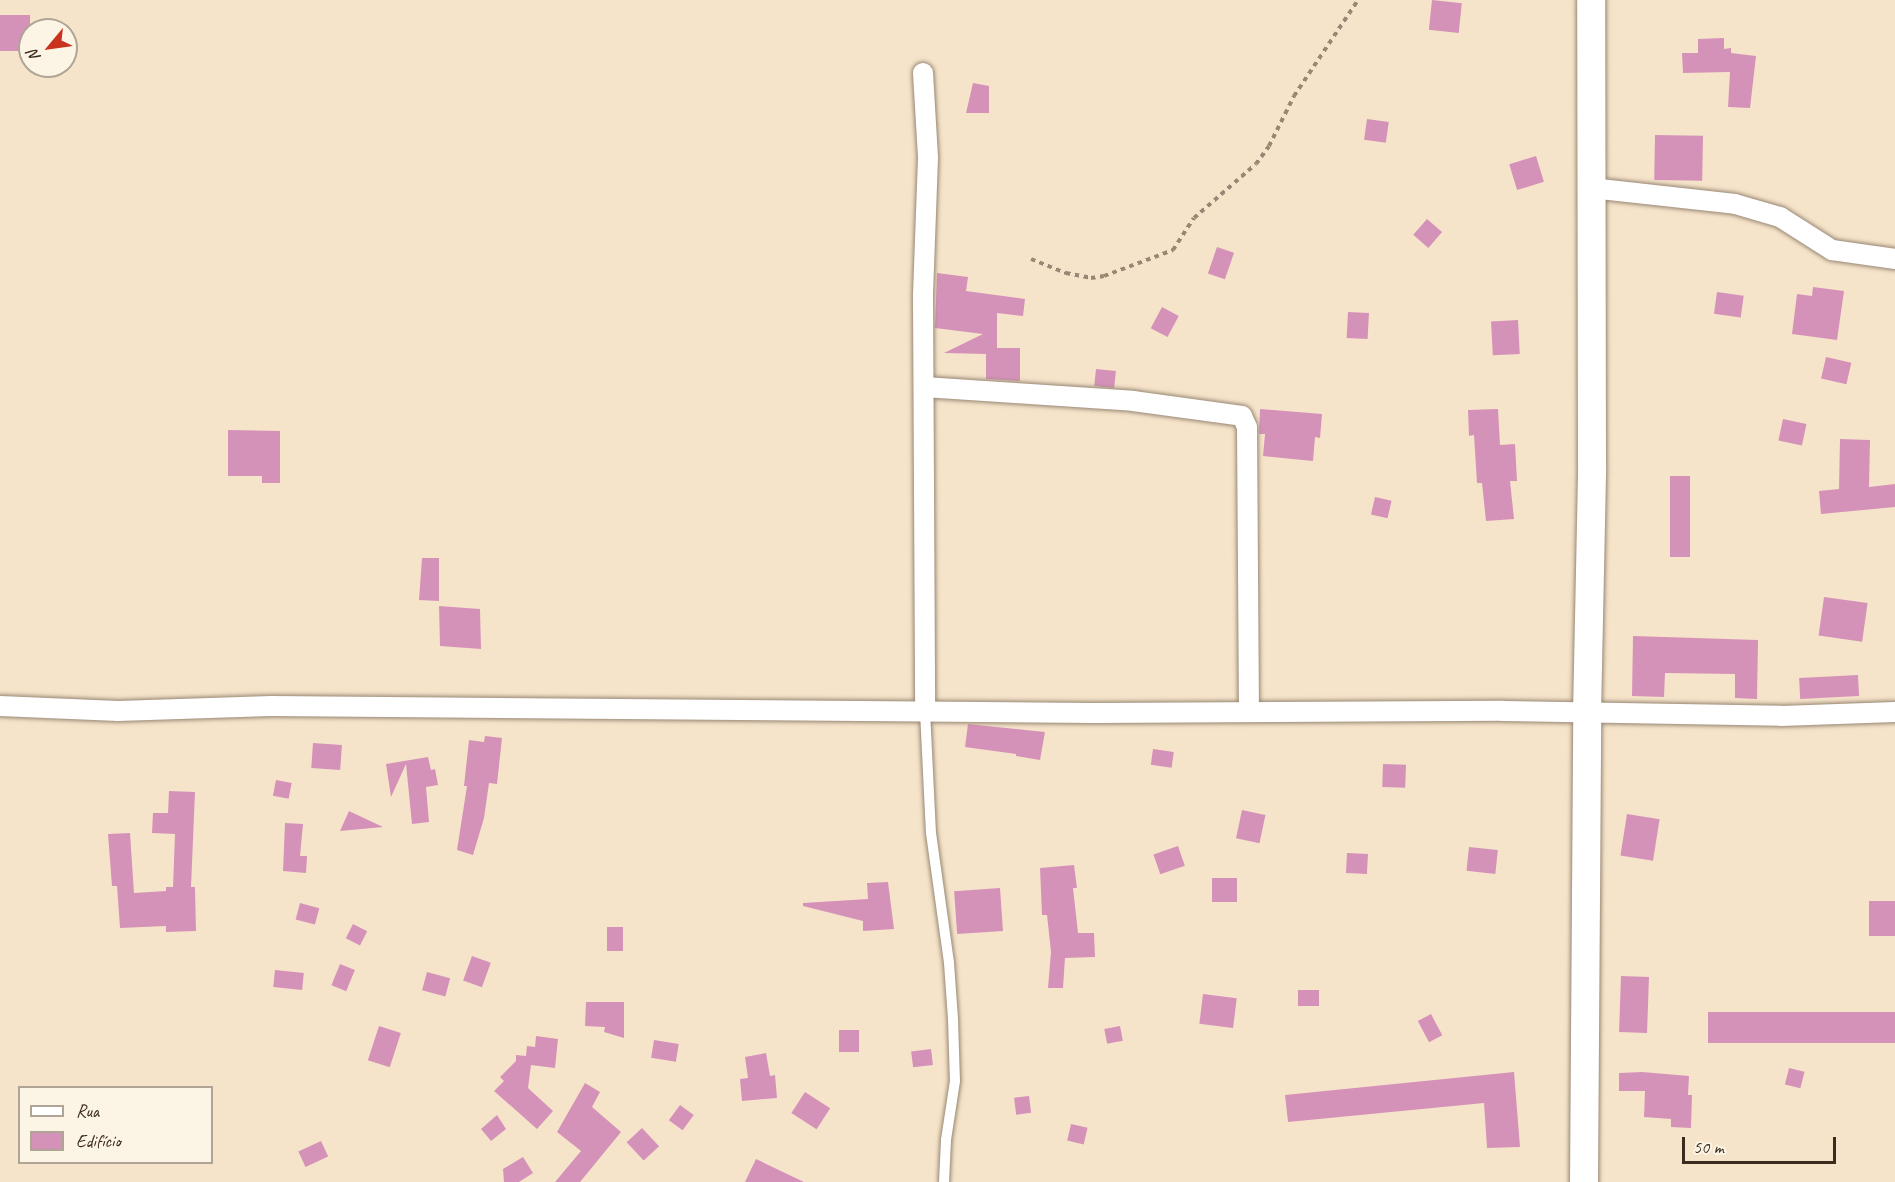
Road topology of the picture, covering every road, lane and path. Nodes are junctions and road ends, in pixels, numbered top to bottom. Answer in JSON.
{"nodes":[{"id":1,"x":1358,"y":0,"type":"edge"},
{"id":2,"x":1591,"y":0,"type":"edge"},
{"id":3,"x":923,"y":72,"type":"dead end"},
{"id":4,"x":1592,"y":188,"type":"junction"},
{"id":5,"x":1031,"y":259,"type":"dead end"},
{"id":6,"x":1895,"y":259,"type":"edge"},
{"id":7,"x":924,"y":387,"type":"junction"},
{"id":8,"x":0,"y":705,"type":"edge"},
{"id":9,"x":926,"y":711,"type":"junction"},
{"id":10,"x":1249,"y":712,"type":"junction"},
{"id":11,"x":1895,"y":712,"type":"edge"},
{"id":12,"x":1587,"y":714,"type":"junction"},
{"id":13,"x":944,"y":1182,"type":"edge"},
{"id":14,"x":1584,"y":1182,"type":"edge"}],
"edges":[{"from":1,"to":5,"type":"path"},
{"from":2,"to":4,"type":"main road"},
{"from":3,"to":7,"type":"street"},
{"from":4,"to":6,"type":"street"},
{"from":4,"to":12,"type":"main road"},
{"from":7,"to":9,"type":"street"},
{"from":7,"to":10,"type":"street"},
{"from":8,"to":9,"type":"street"},
{"from":9,"to":10,"type":"street"},
{"from":9,"to":13,"type":"lane"},
{"from":10,"to":12,"type":"street"},
{"from":11,"to":12,"type":"street"},
{"from":12,"to":14,"type":"main road"}]}
